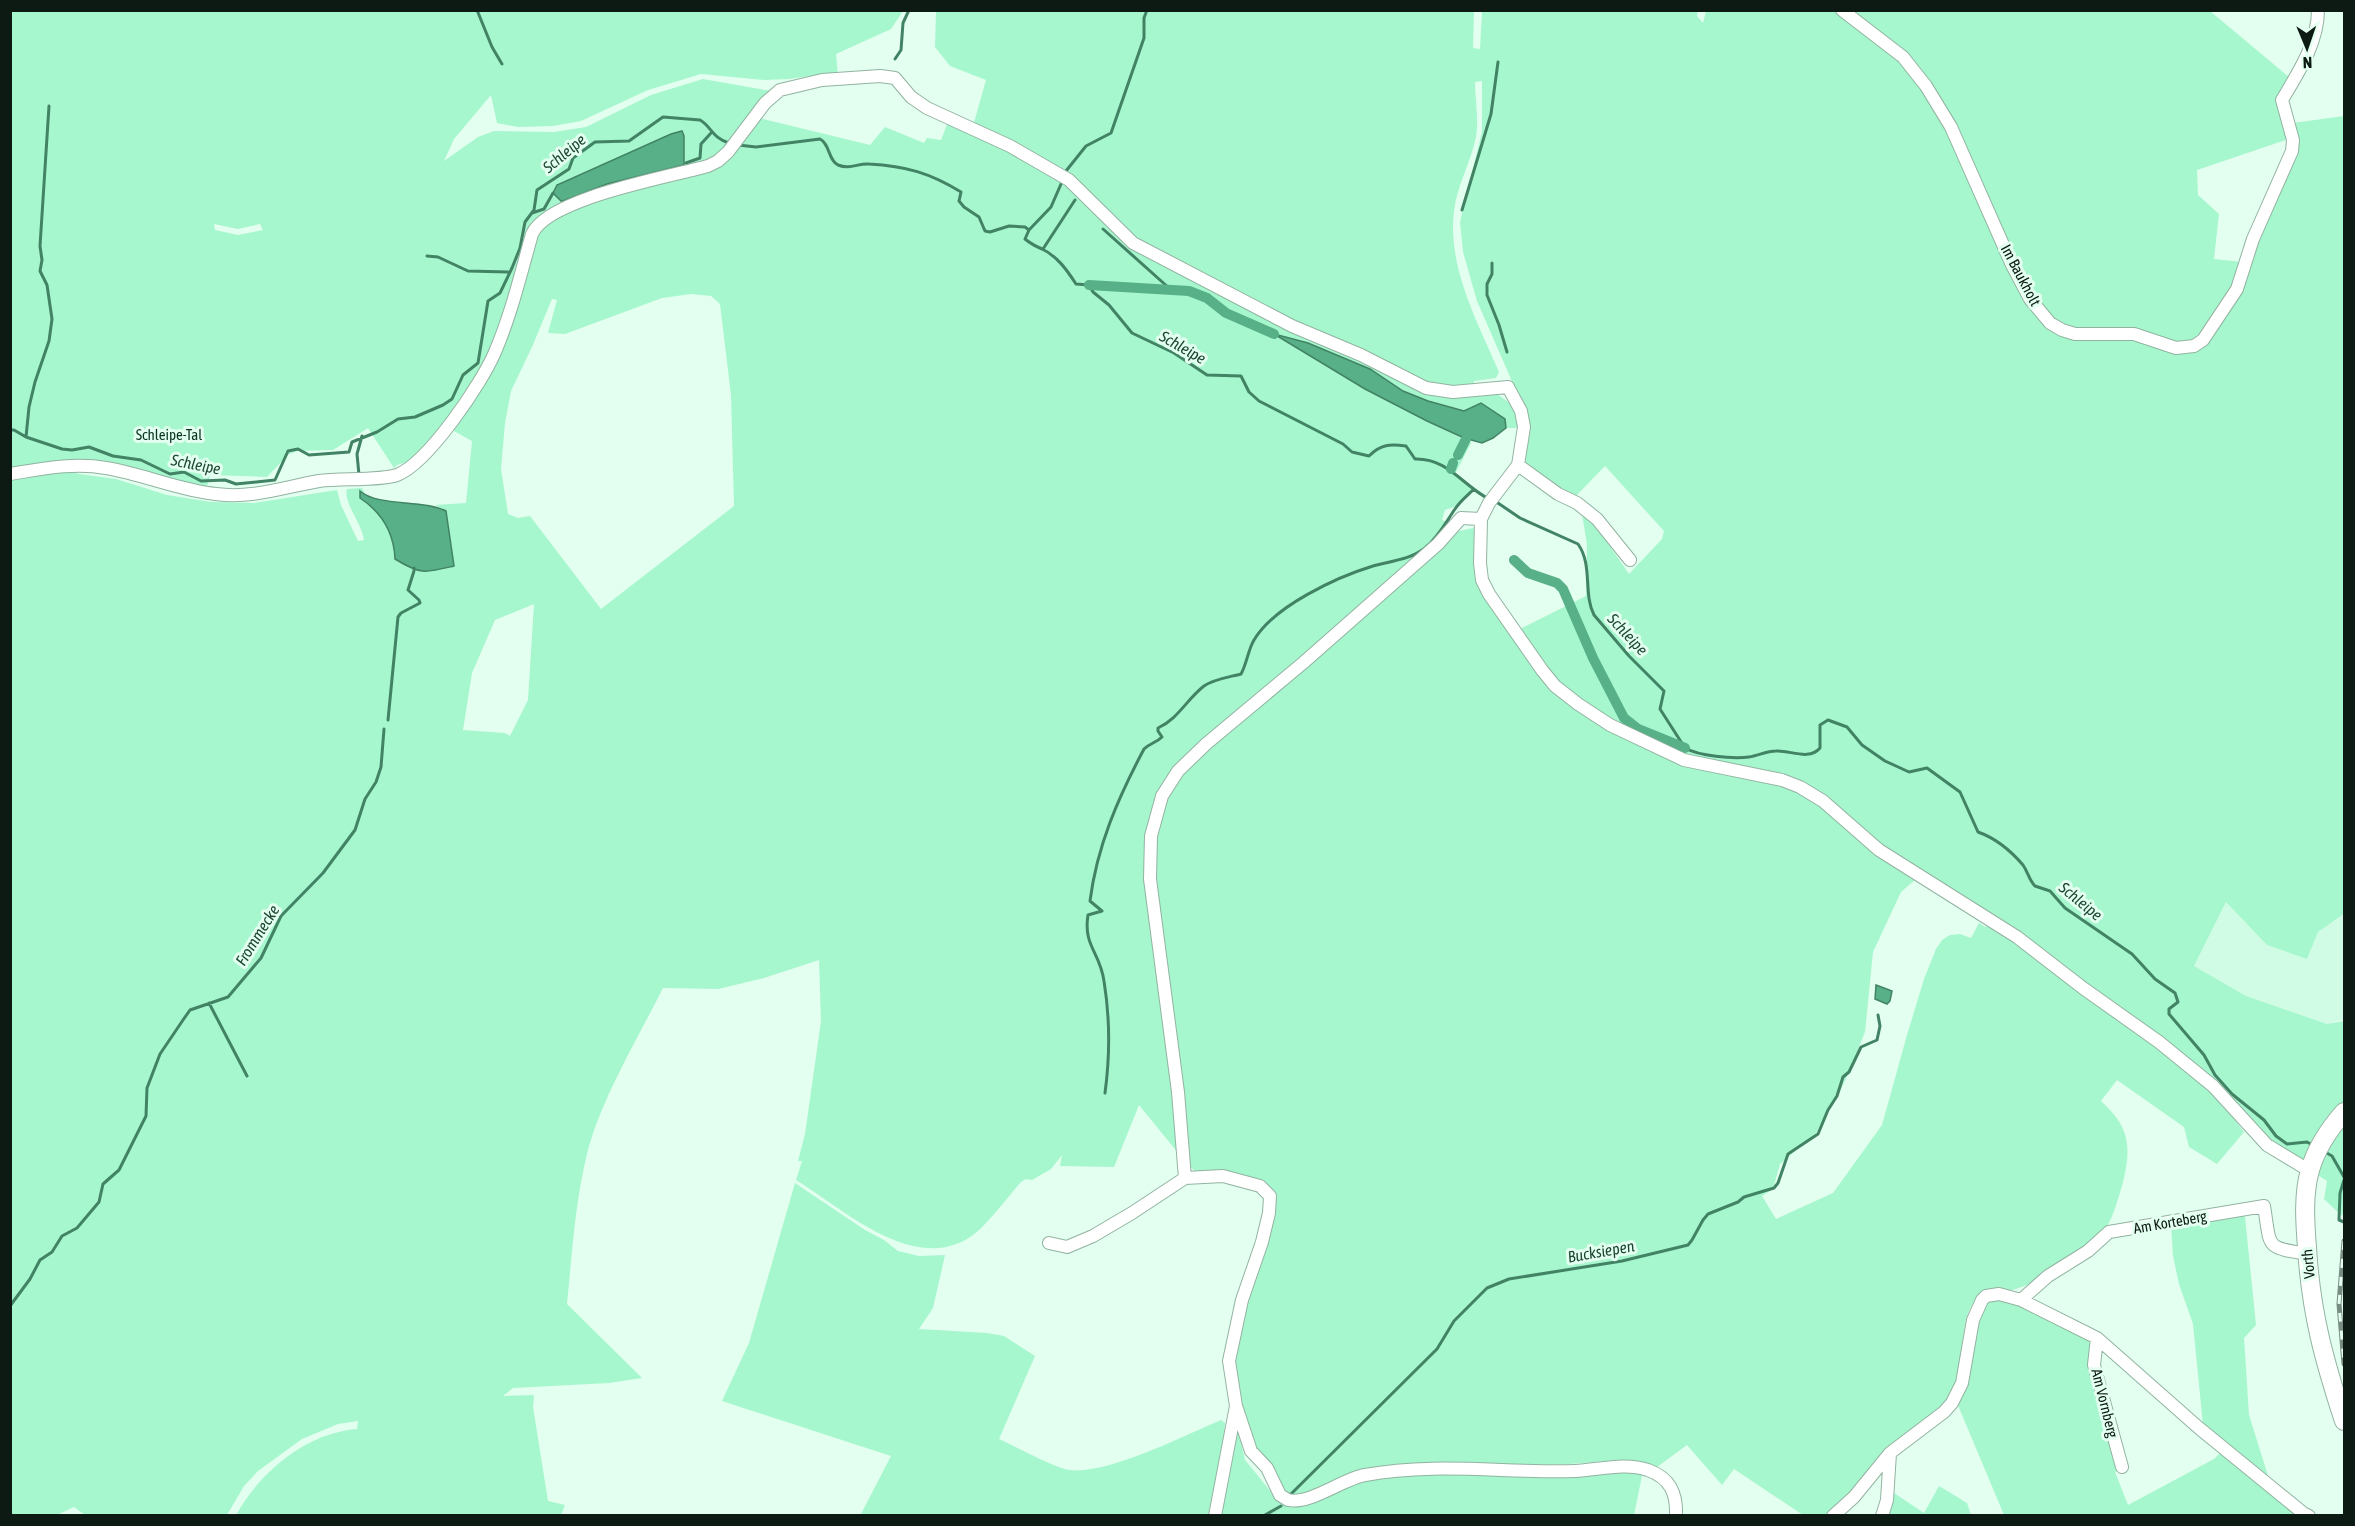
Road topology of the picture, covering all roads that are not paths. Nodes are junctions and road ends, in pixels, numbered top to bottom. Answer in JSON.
{"nodes":[{"id":1,"x":1842,"y":10,"type":"edge"},
{"id":2,"x":2318,"y":10,"type":"edge"},
{"id":3,"x":1518,"y":465,"type":"junction"},
{"id":4,"x":10,"y":474,"type":"edge"},
{"id":5,"x":1481,"y":519,"type":"junction"},
{"id":6,"x":1630,"y":560,"type":"dead end"},
{"id":7,"x":2344,"y":1112,"type":"edge"},
{"id":8,"x":2315,"y":1159,"type":"junction"},
{"id":9,"x":1185,"y":1178,"type":"junction"},
{"id":10,"x":1049,"y":1243,"type":"dead end"},
{"id":11,"x":2307,"y":1254,"type":"junction"},
{"id":12,"x":2021,"y":1300,"type":"junction"},
{"id":13,"x":2097,"y":1338,"type":"junction"},
{"id":14,"x":1236,"y":1406,"type":"junction"},
{"id":15,"x":2344,"y":1421,"type":"edge"},
{"id":16,"x":1890,"y":1453,"type":"junction"},
{"id":17,"x":2122,"y":1467,"type":"dead end"},
{"id":18,"x":1215,"y":1515,"type":"edge"},
{"id":19,"x":1676,"y":1515,"type":"edge"},
{"id":20,"x":1833,"y":1515,"type":"edge"},
{"id":21,"x":1882,"y":1515,"type":"edge"},
{"id":22,"x":2309,"y":1515,"type":"edge"}],
"edges":[{"from":1,"to":2,"type":"street","name":"Im Baukholt"},
{"from":3,"to":4,"type":"street"},
{"from":3,"to":5,"type":"street"},
{"from":3,"to":6,"type":"street"},
{"from":5,"to":8,"type":"street"},
{"from":5,"to":9,"type":"street"},
{"from":7,"to":8,"type":"main road","name":"Vorth"},
{"from":8,"to":11,"type":"main road","name":"Vorth"},
{"from":9,"to":10,"type":"street"},
{"from":9,"to":14,"type":"street"},
{"from":11,"to":12,"type":"street","name":"Am Korteberg"},
{"from":11,"to":15,"type":"main road","name":"Vorth"},
{"from":12,"to":13,"type":"street"},
{"from":12,"to":16,"type":"street"},
{"from":13,"to":17,"type":"street","name":"Am Vornberg"},
{"from":13,"to":22,"type":"street"},
{"from":14,"to":18,"type":"street"},
{"from":14,"to":19,"type":"street"},
{"from":16,"to":20,"type":"street"},
{"from":16,"to":21,"type":"street"}]}
